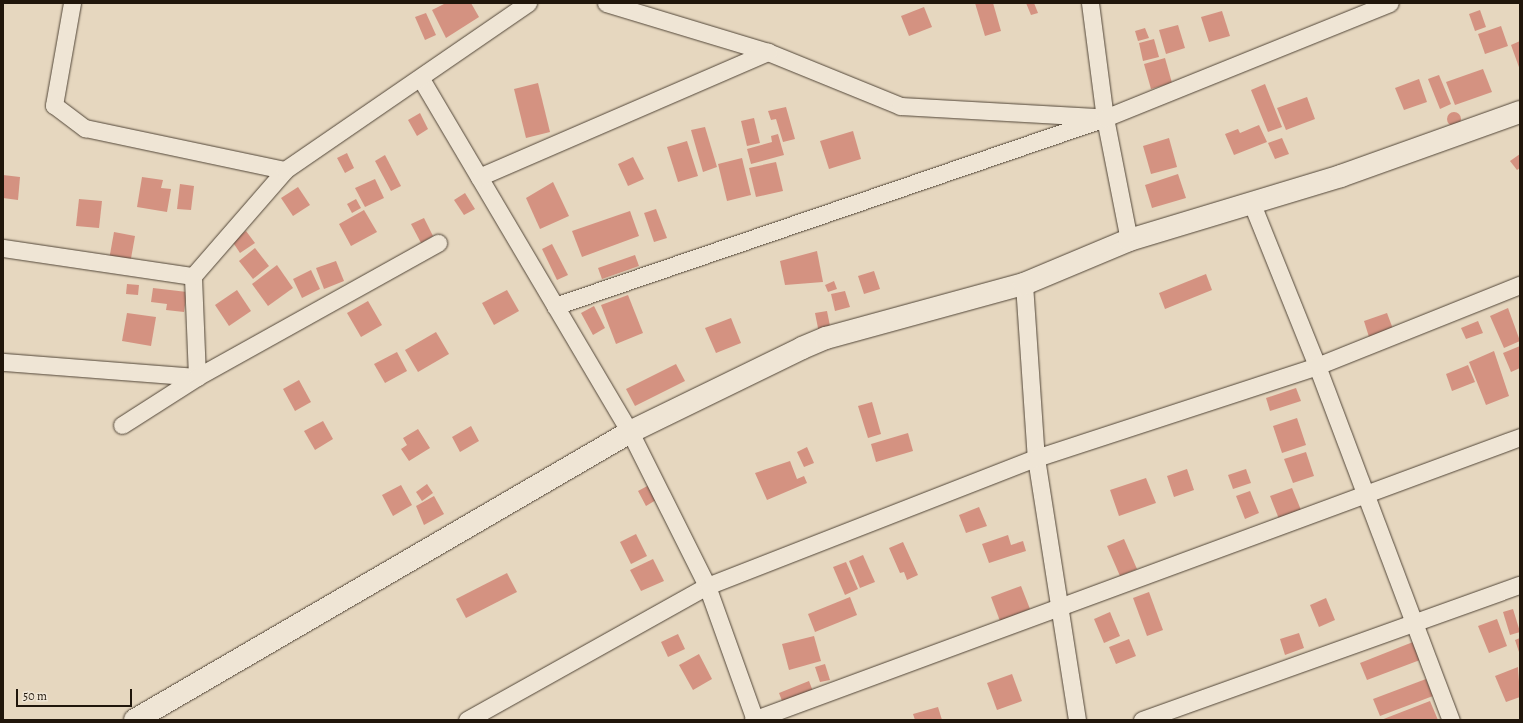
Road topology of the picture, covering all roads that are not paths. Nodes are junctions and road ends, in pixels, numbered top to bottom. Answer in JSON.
{"nodes":[{"id":1,"x":72,"y":3,"type":"edge"},
{"id":2,"x":528,"y":3,"type":"edge"},
{"id":3,"x":606,"y":3,"type":"edge"},
{"id":4,"x":1090,"y":3,"type":"edge"},
{"id":5,"x":1390,"y":3,"type":"edge"},
{"id":6,"x":768,"y":52,"type":"junction"},
{"id":7,"x":421,"y":79,"type":"junction"},
{"id":8,"x":1520,"y":112,"type":"edge"},
{"id":9,"x":1105,"y":118,"type":"junction"},
{"id":10,"x":285,"y":170,"type":"junction"},
{"id":11,"x":479,"y":177,"type":"junction"},
{"id":12,"x":1252,"y":204,"type":"junction"},
{"id":13,"x":1128,"y":240,"type":"junction"},
{"id":14,"x":438,"y":243,"type":"dead end"},
{"id":15,"x":3,"y":248,"type":"edge"},
{"id":16,"x":193,"y":276,"type":"junction"},
{"id":17,"x":1024,"y":284,"type":"junction"},
{"id":18,"x":1520,"y":285,"type":"edge"},
{"id":19,"x":555,"y":306,"type":"junction"},
{"id":20,"x":3,"y":362,"type":"edge"},
{"id":21,"x":1318,"y":366,"type":"junction"},
{"id":22,"x":197,"y":377,"type":"junction"},
{"id":23,"x":122,"y":425,"type":"dead end"},
{"id":24,"x":630,"y":432,"type":"junction"},
{"id":25,"x":1520,"y":437,"type":"edge"},
{"id":26,"x":1036,"y":458,"type":"junction"},
{"id":27,"x":1364,"y":495,"type":"junction"},
{"id":28,"x":1520,"y":584,"type":"edge"},
{"id":29,"x":707,"y":586,"type":"junction"},
{"id":30,"x":1059,"y":608,"type":"junction"},
{"id":31,"x":1414,"y":624,"type":"junction"},
{"id":32,"x":134,"y":720,"type":"edge"},
{"id":33,"x":467,"y":720,"type":"edge"},
{"id":34,"x":754,"y":720,"type":"edge"},
{"id":35,"x":1077,"y":720,"type":"edge"},
{"id":36,"x":1142,"y":720,"type":"edge"},
{"id":37,"x":1452,"y":720,"type":"edge"}],
"edges":[{"from":1,"to":10,"type":"street"},
{"from":2,"to":7,"type":"street"},
{"from":3,"to":6,"type":"street"},
{"from":4,"to":9,"type":"street"},
{"from":5,"to":9,"type":"street"},
{"from":6,"to":9,"type":"street"},
{"from":6,"to":11,"type":"street"},
{"from":7,"to":10,"type":"street"},
{"from":7,"to":11,"type":"street"},
{"from":8,"to":12,"type":"main road"},
{"from":9,"to":13,"type":"street"},
{"from":9,"to":19,"type":"street"},
{"from":10,"to":16,"type":"street"},
{"from":11,"to":19,"type":"street"},
{"from":12,"to":13,"type":"main road"},
{"from":12,"to":21,"type":"street"},
{"from":13,"to":17,"type":"main road"},
{"from":14,"to":22,"type":"street"},
{"from":15,"to":16,"type":"street"},
{"from":16,"to":22,"type":"street"},
{"from":17,"to":24,"type":"main road"},
{"from":17,"to":26,"type":"street"},
{"from":18,"to":21,"type":"street"},
{"from":19,"to":24,"type":"street"},
{"from":20,"to":22,"type":"street"},
{"from":21,"to":26,"type":"street"},
{"from":21,"to":27,"type":"street"},
{"from":22,"to":23,"type":"street"},
{"from":24,"to":29,"type":"street"},
{"from":24,"to":32,"type":"main road"},
{"from":25,"to":27,"type":"street"},
{"from":26,"to":29,"type":"street"},
{"from":26,"to":30,"type":"street"},
{"from":27,"to":30,"type":"street"},
{"from":27,"to":31,"type":"street"},
{"from":28,"to":31,"type":"street"},
{"from":29,"to":33,"type":"street"},
{"from":29,"to":34,"type":"street"},
{"from":30,"to":34,"type":"street"},
{"from":30,"to":35,"type":"street"},
{"from":31,"to":36,"type":"street"},
{"from":31,"to":37,"type":"street"}]}
